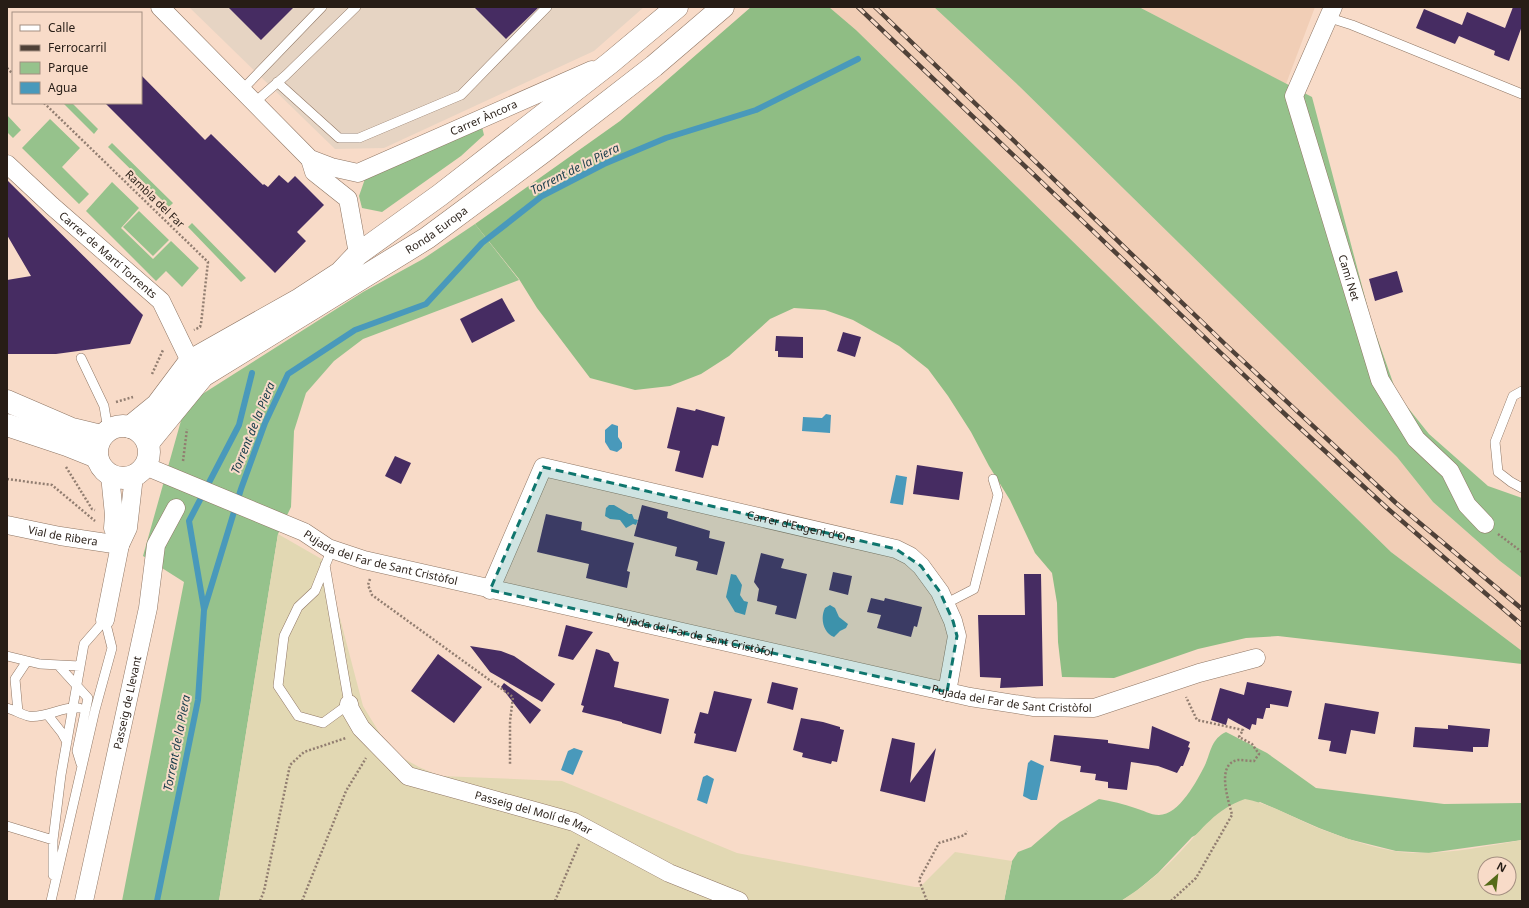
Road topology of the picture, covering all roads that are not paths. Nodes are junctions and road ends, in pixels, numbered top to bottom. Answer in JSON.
{"nodes":[{"id":1,"x":160,"y":7,"type":"edge"},
{"id":2,"x":322,"y":7,"type":"edge"},
{"id":3,"x":356,"y":7,"type":"edge"},
{"id":4,"x":547,"y":7,"type":"edge"},
{"id":5,"x":677,"y":7,"type":"edge"},
{"id":6,"x":722,"y":7,"type":"edge"},
{"id":7,"x":1332,"y":12,"type":"edge"},
{"id":8,"x":610,"y":63,"type":"junction"},
{"id":9,"x":276,"y":82,"type":"junction"},
{"id":10,"x":1522,"y":94,"type":"edge"},
{"id":11,"x":248,"y":96,"type":"junction"},
{"id":12,"x":310,"y":159,"type":"junction"},
{"id":13,"x":7,"y":164,"type":"edge"},
{"id":14,"x":358,"y":173,"type":"junction"},
{"id":15,"x":348,"y":199,"type":"junction"},
{"id":16,"x":358,"y":254,"type":"junction"},
{"id":17,"x":81,"y":358,"type":"dead end"},
{"id":18,"x":190,"y":360,"type":"junction"},
{"id":19,"x":1522,"y":391,"type":"edge"},
{"id":20,"x":7,"y":401,"type":"edge"},
{"id":21,"x":7,"y":425,"type":"edge"},
{"id":22,"x":130,"y":427,"type":"junction"},
{"id":23,"x":105,"y":433,"type":"junction"},
{"id":24,"x":148,"y":443,"type":"junction"},
{"id":25,"x":97,"y":457,"type":"junction"},
{"id":26,"x":139,"y":471,"type":"junction"},
{"id":27,"x":110,"y":475,"type":"junction"},
{"id":28,"x":993,"y":479,"type":"dead end"},
{"id":29,"x":1522,"y":488,"type":"edge"},
{"id":30,"x":176,"y":508,"type":"dead end"},
{"id":31,"x":1485,"y":524,"type":"road end"},
{"id":32,"x":7,"y":525,"type":"edge"},
{"id":33,"x":120,"y":545,"type":"junction"},
{"id":34,"x":328,"y":548,"type":"junction"},
{"id":35,"x":325,"y":565,"type":"junction"},
{"id":36,"x":490,"y":590,"type":"junction"},
{"id":37,"x":945,"y":604,"type":"junction"},
{"id":38,"x":105,"y":620,"type":"junction"},
{"id":39,"x":7,"y":656,"type":"edge"},
{"id":40,"x":1256,"y":658,"type":"dead end"},
{"id":41,"x":27,"y":661,"type":"junction"},
{"id":42,"x":58,"y":665,"type":"junction"},
{"id":43,"x":80,"y":666,"type":"junction"},
{"id":44,"x":77,"y":685,"type":"junction"},
{"id":45,"x":947,"y":692,"type":"junction"},
{"id":46,"x":350,"y":704,"type":"junction"},
{"id":47,"x":7,"y":708,"type":"edge"},
{"id":48,"x":74,"y":708,"type":"junction"},
{"id":49,"x":91,"y":710,"type":"junction"},
{"id":50,"x":18,"y":712,"type":"junction"},
{"id":51,"x":48,"y":714,"type":"junction"},
{"id":52,"x":67,"y":742,"type":"junction"},
{"id":53,"x":7,"y":826,"type":"edge"},
{"id":54,"x":53,"y":840,"type":"junction"},
{"id":55,"x":53,"y":890,"type":"junction"},
{"id":56,"x":51,"y":901,"type":"edge"},
{"id":57,"x":84,"y":901,"type":"edge"},
{"id":58,"x":739,"y":901,"type":"edge"}],
"edges":[{"from":1,"to":11,"type":"street"},
{"from":2,"to":11,"type":"lane"},
{"from":3,"to":9,"type":"lane"},
{"from":4,"to":9,"type":"lane"},
{"from":5,"to":8,"type":"street"},
{"from":6,"to":24,"type":"street","name":"Ronda Europa"},
{"from":7,"to":10,"type":"lane"},
{"from":7,"to":31,"type":"street","name":"Camí Net"},
{"from":8,"to":14,"type":"street","name":"Carrer Àncora"},
{"from":8,"to":16,"type":"street"},
{"from":9,"to":11,"type":"lane"},
{"from":11,"to":12,"type":"street"},
{"from":12,"to":14,"type":"street"},
{"from":12,"to":15,"type":"street"},
{"from":13,"to":18,"type":"street","name":"Carrer de Martí Torrents"},
{"from":14,"to":15,"type":"street"},
{"from":15,"to":16,"type":"street"},
{"from":16,"to":18,"type":"street"},
{"from":17,"to":23,"type":"lane"},
{"from":18,"to":22,"type":"street"},
{"from":19,"to":29,"type":"lane"},
{"from":20,"to":23,"type":"street"},
{"from":21,"to":25,"type":"street"},
{"from":22,"to":23,"type":"street"},
{"from":22,"to":24,"type":"street"},
{"from":23,"to":25,"type":"street"},
{"from":24,"to":26,"type":"street"},
{"from":25,"to":27,"type":"street"},
{"from":26,"to":27,"type":"street"},
{"from":26,"to":33,"type":"street"},
{"from":26,"to":34,"type":"street","name":"Pujada del Far de Sant Cristòfol"},
{"from":27,"to":33,"type":"street"},
{"from":28,"to":37,"type":"lane"},
{"from":30,"to":57,"type":"street","name":"Passeig de Llevant"},
{"from":32,"to":33,"type":"street","name":"Vial de Ribera"},
{"from":33,"to":38,"type":"street"},
{"from":34,"to":35,"type":"lane","name":"Passeig del Molí de Mar"},
{"from":34,"to":36,"type":"street","name":"Pujada del Far de Sant Cristòfol"},
{"from":35,"to":46,"type":"lane","name":"Passeig del Molí de Mar"},
{"from":35,"to":46,"type":"lane","name":"Passeig del Molí de Mar"},
{"from":36,"to":37,"type":"street","name":"Carrer d'Eugeni d'Ors"},
{"from":36,"to":45,"type":"street","name":"Pujada del Far de Sant Cristòfol"},
{"from":37,"to":45,"type":"street","name":"Carrer d'Eugeni d'Ors"},
{"from":38,"to":43,"type":"lane"},
{"from":38,"to":49,"type":"lane"},
{"from":39,"to":41,"type":"lane"},
{"from":40,"to":45,"type":"street","name":"Pujada del Far de Sant Cristòfol"},
{"from":41,"to":42,"type":"lane"},
{"from":41,"to":50,"type":"lane"},
{"from":42,"to":43,"type":"lane"},
{"from":42,"to":44,"type":"lane"},
{"from":43,"to":44,"type":"lane"},
{"from":44,"to":48,"type":"lane"},
{"from":44,"to":49,"type":"lane"},
{"from":46,"to":58,"type":"street","name":"Passeig del Molí de Mar"},
{"from":47,"to":50,"type":"lane"},
{"from":48,"to":49,"type":"lane"},
{"from":48,"to":51,"type":"lane"},
{"from":48,"to":52,"type":"lane"},
{"from":49,"to":55,"type":"lane"},
{"from":50,"to":51,"type":"lane"},
{"from":51,"to":52,"type":"lane"},
{"from":52,"to":54,"type":"lane"},
{"from":53,"to":54,"type":"lane"},
{"from":54,"to":55,"type":"lane"},
{"from":55,"to":56,"type":"lane"}]}
